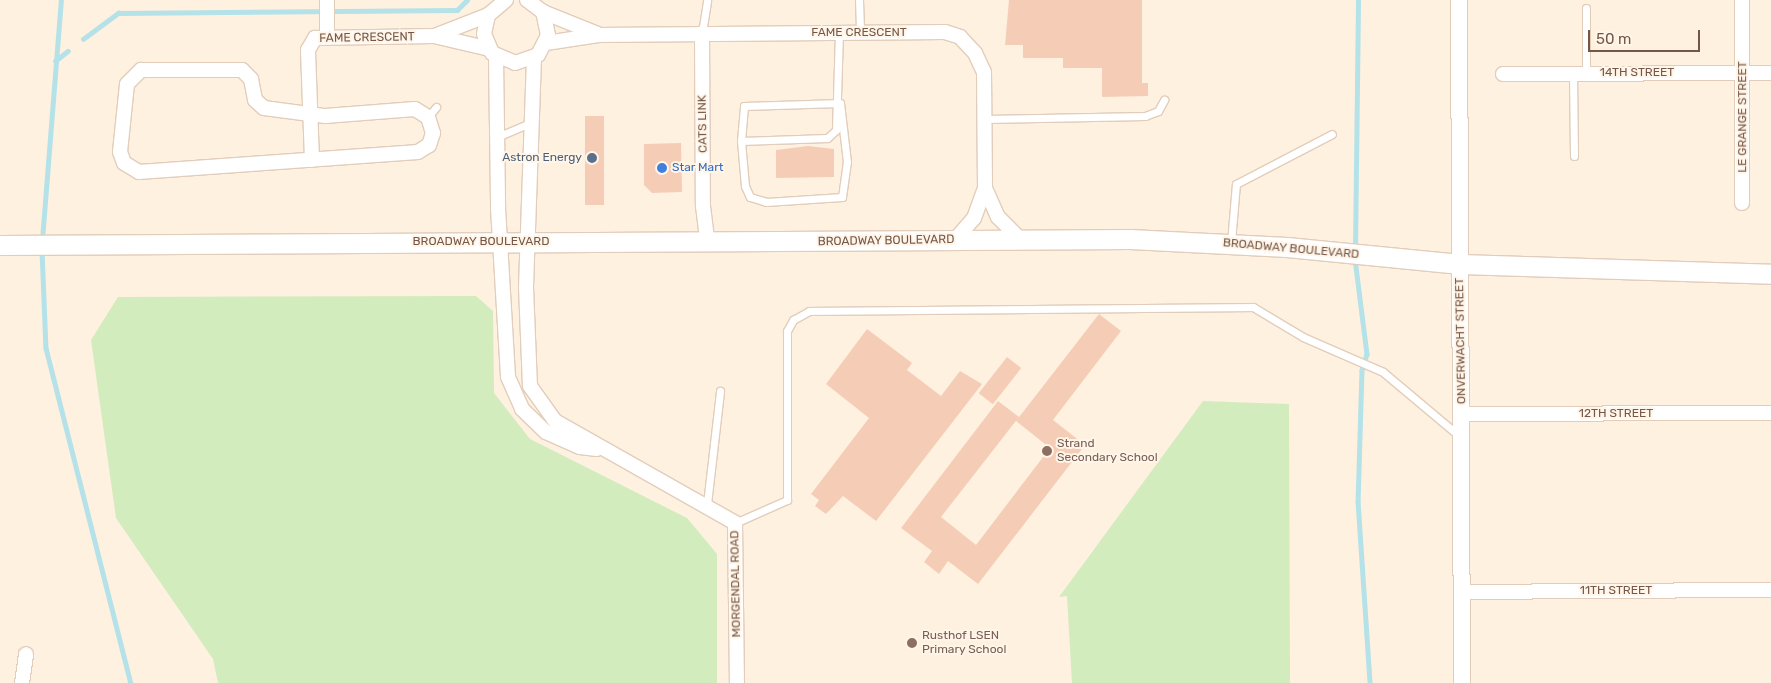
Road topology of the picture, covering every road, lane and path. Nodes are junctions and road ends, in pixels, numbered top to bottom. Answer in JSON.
{"nodes":[{"id":1,"x":506,"y":0,"type":"edge"},
{"id":2,"x":707,"y":0,"type":"edge"},
{"id":3,"x":859,"y":0,"type":"edge"},
{"id":4,"x":1459,"y":0,"type":"edge"},
{"id":5,"x":1742,"y":0,"type":"edge"},
{"id":6,"x":327,"y":3,"type":"edge"},
{"id":7,"x":533,"y":4,"type":"edge"},
{"id":8,"x":493,"y":7,"type":"edge"},
{"id":9,"x":1586,"y":8,"type":"dead end"},
{"id":10,"x":702,"y":33,"type":"junction"},
{"id":11,"x":840,"y":33,"type":"junction"},
{"id":12,"x":860,"y":33,"type":"junction"},
{"id":13,"x":598,"y":35,"type":"junction"},
{"id":14,"x":434,"y":36,"type":"junction"},
{"id":15,"x":327,"y":37,"type":"junction"},
{"id":16,"x":546,"y":43,"type":"junction"},
{"id":17,"x":493,"y":53,"type":"junction"},
{"id":18,"x":534,"y":58,"type":"junction"},
{"id":19,"x":1580,"y":73,"type":"junction"},
{"id":20,"x":1743,"y":73,"type":"junction"},
{"id":21,"x":1771,"y":73,"type":"edge"},
{"id":22,"x":1502,"y":74,"type":"dead end"},
{"id":23,"x":1164,"y":100,"type":"dead end"},
{"id":24,"x":840,"y":104,"type":"junction"},
{"id":25,"x":310,"y":113,"type":"junction"},
{"id":26,"x":986,"y":119,"type":"junction"},
{"id":27,"x":532,"y":122,"type":"junction"},
{"id":28,"x":1332,"y":134,"type":"dead end"},
{"id":29,"x":497,"y":137,"type":"junction"},
{"id":30,"x":742,"y":140,"type":"junction"},
{"id":31,"x":1574,"y":156,"type":"dead end"},
{"id":32,"x":312,"y":160,"type":"junction"},
{"id":33,"x":985,"y":188,"type":"junction"},
{"id":34,"x":1742,"y":204,"type":"dead end"},
{"id":35,"x":954,"y":240,"type":"junction"},
{"id":36,"x":1020,"y":240,"type":"junction"},
{"id":37,"x":500,"y":242,"type":"junction"},
{"id":38,"x":530,"y":242,"type":"junction"},
{"id":39,"x":1231,"y":243,"type":"junction"},
{"id":40,"x":708,"y":244,"type":"junction"},
{"id":41,"x":3,"y":245,"type":"edge"},
{"id":42,"x":1460,"y":264,"type":"junction"},
{"id":43,"x":1771,"y":274,"type":"edge"},
{"id":44,"x":720,"y":391,"type":"dead end"},
{"id":45,"x":1771,"y":413,"type":"edge"},
{"id":46,"x":1462,"y":414,"type":"junction"},
{"id":47,"x":1462,"y":438,"type":"junction"},
{"id":48,"x":597,"y":449,"type":"junction"},
{"id":49,"x":707,"y":504,"type":"junction"},
{"id":50,"x":735,"y":523,"type":"junction"},
{"id":51,"x":1771,"y":590,"type":"edge"},
{"id":52,"x":1461,"y":592,"type":"junction"},
{"id":53,"x":26,"y":654,"type":"dead end"},
{"id":54,"x":22,"y":683,"type":"edge"},
{"id":55,"x":737,"y":683,"type":"edge"},
{"id":56,"x":1462,"y":683,"type":"edge"}],
"edges":[{"from":1,"to":8,"type":"street","name":"FAME CRESCENT"},
{"from":2,"to":10,"type":"lane"},
{"from":3,"to":12,"type":"lane"},
{"from":4,"to":42,"type":"street","name":"ONVERWACHT STREET"},
{"from":5,"to":20,"type":"street","name":"LE GRANGE STREET"},
{"from":6,"to":15,"type":"street"},
{"from":7,"to":13,"type":"street","name":"FAME CRESCENT"},
{"from":7,"to":16,"type":"street"},
{"from":8,"to":14,"type":"street","name":"FAME CRESCENT"},
{"from":8,"to":17,"type":"street","name":"MORGENDAL ROAD"},
{"from":9,"to":19,"type":"lane"},
{"from":10,"to":11,"type":"street","name":"FAME CRESCENT"},
{"from":10,"to":13,"type":"street","name":"FAME CRESCENT"},
{"from":10,"to":40,"type":"street","name":"CATS LINK"},
{"from":11,"to":12,"type":"street","name":"FAME CRESCENT"},
{"from":11,"to":24,"type":"lane"},
{"from":12,"to":26,"type":"street","name":"FAME CRESCENT"},
{"from":13,"to":16,"type":"street","name":"FAME CRESCENT"},
{"from":14,"to":15,"type":"street","name":"FAME CRESCENT"},
{"from":14,"to":17,"type":"street","name":"FAME CRESCENT"},
{"from":15,"to":25,"type":"street","name":"FAME CRESCENT"},
{"from":16,"to":18,"type":"street"},
{"from":17,"to":18,"type":"street","name":"FAME CRESCENT"},
{"from":17,"to":29,"type":"street","name":"MORGENDAL ROAD"},
{"from":18,"to":27,"type":"street","name":"MORGENDAL ROAD"},
{"from":19,"to":20,"type":"street","name":"14TH STREET"},
{"from":19,"to":22,"type":"street","name":"14TH STREET"},
{"from":19,"to":31,"type":"lane"},
{"from":20,"to":21,"type":"street","name":"14TH STREET"},
{"from":20,"to":34,"type":"street","name":"LE GRANGE STREET"},
{"from":23,"to":26,"type":"lane"},
{"from":24,"to":30,"type":"lane"},
{"from":24,"to":30,"type":"lane"},
{"from":24,"to":30,"type":"lane"},
{"from":25,"to":32,"type":"street"},
{"from":25,"to":32,"type":"street"},
{"from":25,"to":32,"type":"street"},
{"from":26,"to":33,"type":"street","name":"FAME CRESCENT"},
{"from":27,"to":29,"type":"lane"},
{"from":27,"to":38,"type":"street","name":"MORGENDAL ROAD"},
{"from":28,"to":39,"type":"lane"},
{"from":29,"to":37,"type":"street","name":"MORGENDAL ROAD"},
{"from":33,"to":35,"type":"street","name":"FAME CRESCENT"},
{"from":33,"to":36,"type":"street","name":"FAME CRESCENT"},
{"from":35,"to":36,"type":"main road","name":"BROADWAY BOULEVARD"},
{"from":35,"to":40,"type":"main road","name":"BROADWAY BOULEVARD"},
{"from":36,"to":39,"type":"main road","name":"BROADWAY BOULEVARD"},
{"from":37,"to":38,"type":"main road","name":"BROADWAY BOULEVARD"},
{"from":37,"to":41,"type":"main road","name":"BROADWAY BOULEVARD"},
{"from":37,"to":48,"type":"street","name":"MORGENDAL ROAD"},
{"from":38,"to":40,"type":"main road","name":"BROADWAY BOULEVARD"},
{"from":38,"to":48,"type":"street","name":"MORGENDAL ROAD"},
{"from":39,"to":42,"type":"main road","name":"BROADWAY BOULEVARD"},
{"from":42,"to":43,"type":"main road","name":"BROADWAY BOULEVARD"},
{"from":42,"to":46,"type":"street","name":"ONVERWACHT STREET"},
{"from":44,"to":49,"type":"lane"},
{"from":45,"to":46,"type":"street","name":"12TH STREET"},
{"from":46,"to":47,"type":"street","name":"ONVERWACHT STREET"},
{"from":47,"to":50,"type":"lane"},
{"from":47,"to":52,"type":"street","name":"ONVERWACHT STREET"},
{"from":48,"to":49,"type":"street","name":"MORGENDAL ROAD"},
{"from":49,"to":50,"type":"street","name":"MORGENDAL ROAD"},
{"from":50,"to":55,"type":"street","name":"MORGENDAL ROAD"},
{"from":51,"to":52,"type":"street","name":"11TH STREET"},
{"from":52,"to":56,"type":"street","name":"ONVERWACHT STREET"},
{"from":53,"to":54,"type":"street"}]}
